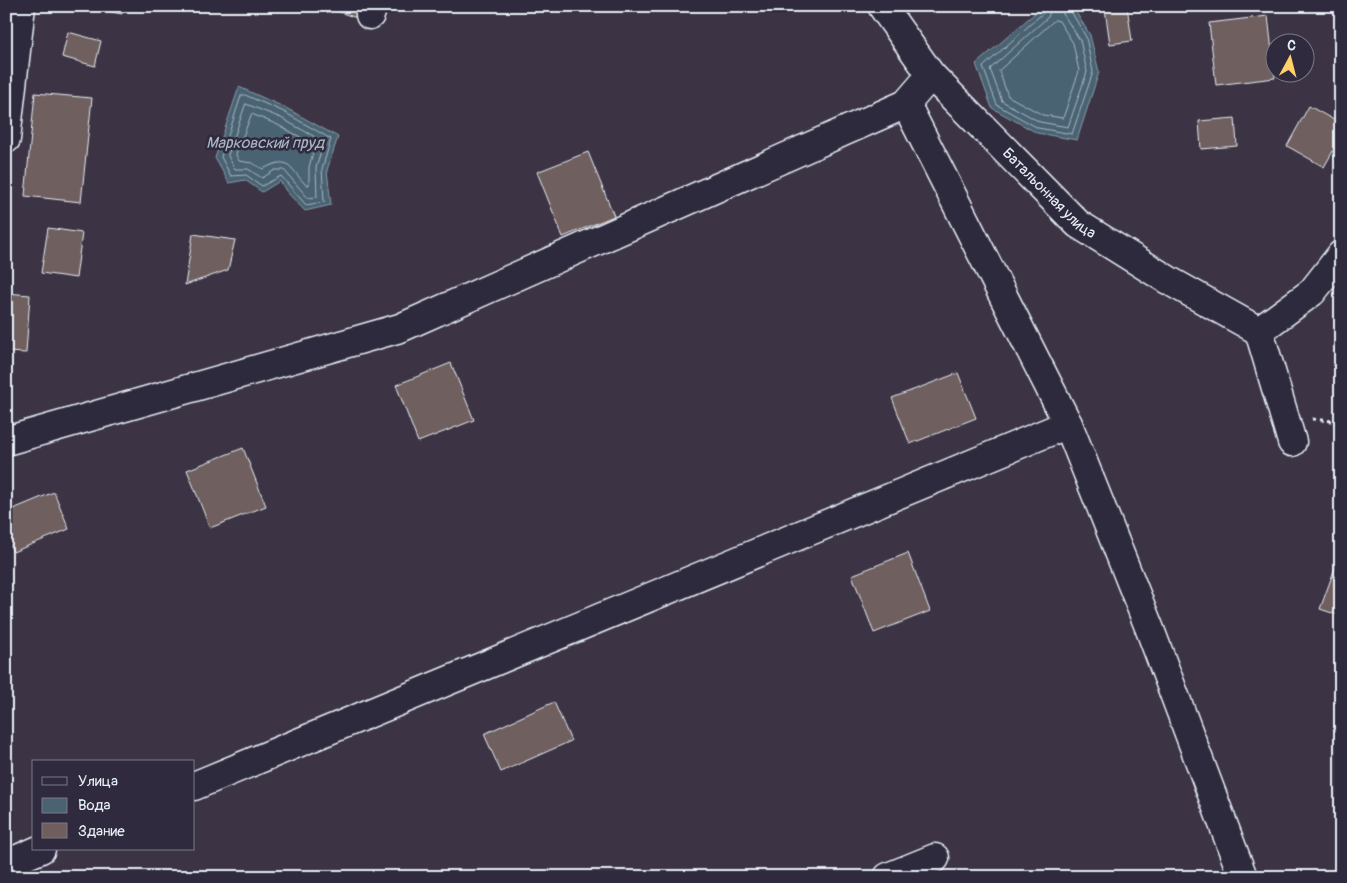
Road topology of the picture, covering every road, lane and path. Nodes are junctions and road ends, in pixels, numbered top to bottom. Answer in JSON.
{"nodes":[{"id":1,"x":21,"y":6,"type":"edge"},
{"id":2,"x":882,"y":6,"type":"edge"},
{"id":3,"x":10,"y":67,"type":"edge"},
{"id":4,"x":931,"y":75,"type":"junction"},
{"id":5,"x":906,"y":104,"type":"junction"},
{"id":6,"x":6,"y":139,"type":"edge"},
{"id":7,"x":1341,"y":255,"type":"edge"},
{"id":8,"x":1259,"y":331,"type":"junction"},
{"id":9,"x":1068,"y":424,"type":"junction"},
{"id":10,"x":6,"y":441,"type":"edge"},
{"id":11,"x":1292,"y":442,"type":"dead end"},
{"id":12,"x":195,"y":786,"type":"edge"},
{"id":13,"x":39,"y":850,"type":"edge"},
{"id":14,"x":935,"y":858,"type":"dead end"},
{"id":15,"x":6,"y":864,"type":"edge"},
{"id":16,"x":888,"y":877,"type":"edge"},
{"id":17,"x":1242,"y":877,"type":"edge"}],
"edges":[{"from":1,"to":3,"type":"street"},
{"from":2,"to":4,"type":"street","name":"Батальонная улица"},
{"from":3,"to":6,"type":"street"},
{"from":4,"to":5,"type":"street"},
{"from":4,"to":8,"type":"street","name":"Батальонная улица"},
{"from":5,"to":9,"type":"street"},
{"from":5,"to":10,"type":"street"},
{"from":7,"to":8,"type":"street"},
{"from":8,"to":11,"type":"street"},
{"from":9,"to":12,"type":"street"},
{"from":9,"to":17,"type":"street"},
{"from":13,"to":15,"type":"street"},
{"from":14,"to":16,"type":"street"}]}
